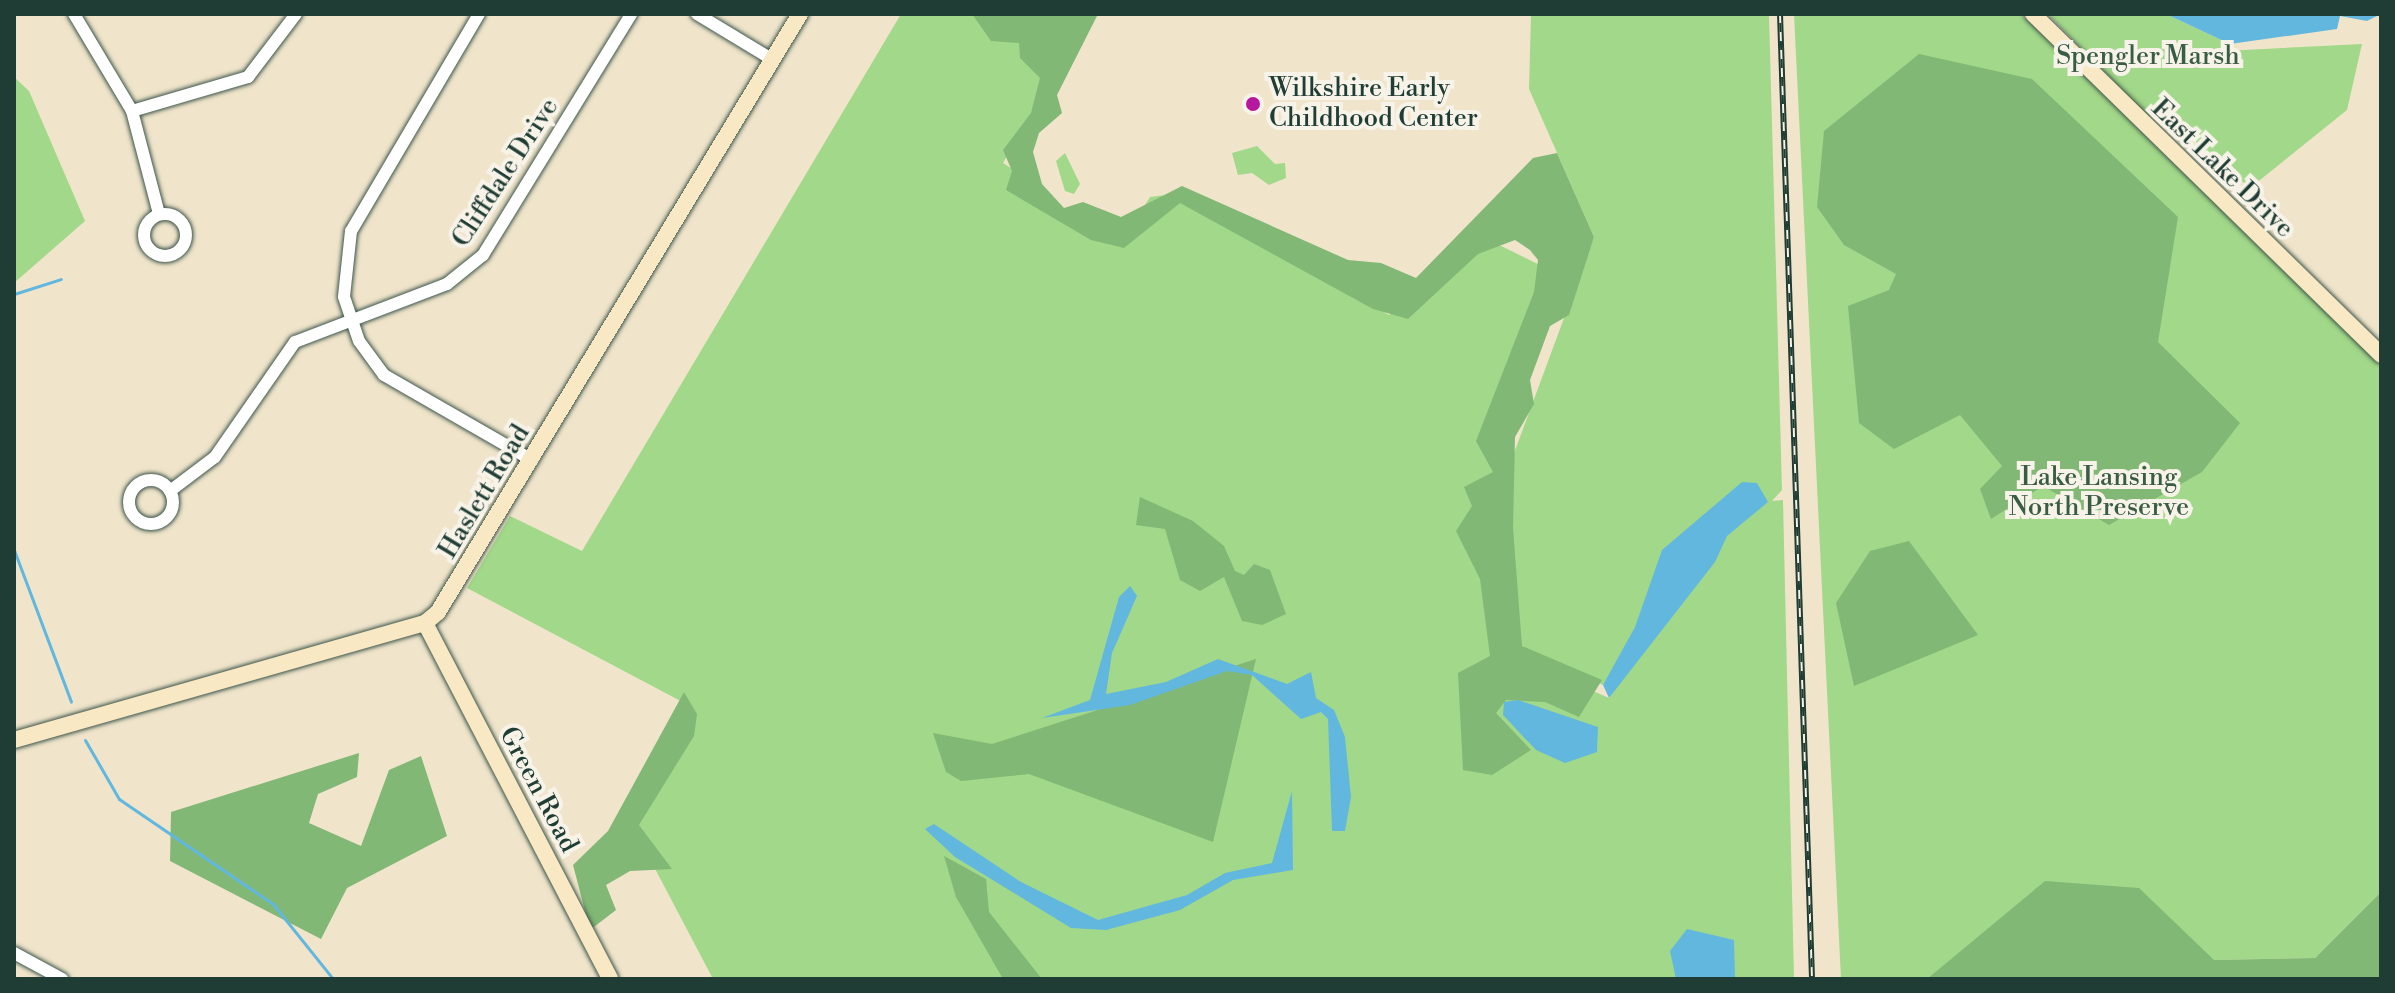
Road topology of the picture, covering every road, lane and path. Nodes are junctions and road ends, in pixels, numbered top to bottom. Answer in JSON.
{"nodes":[{"id":1,"x":74,"y":14,"type":"edge"},
{"id":2,"x":296,"y":14,"type":"edge"},
{"id":3,"x":479,"y":14,"type":"edge"},
{"id":4,"x":631,"y":14,"type":"edge"},
{"id":5,"x":697,"y":14,"type":"edge"},
{"id":6,"x":800,"y":14,"type":"edge"},
{"id":7,"x":2033,"y":14,"type":"edge"},
{"id":8,"x":773,"y":60,"type":"junction"},
{"id":9,"x":132,"y":111,"type":"junction"},
{"id":10,"x":159,"y":214,"type":"dead end"},
{"id":11,"x":349,"y":320,"type":"junction"},
{"id":12,"x":2381,"y":355,"type":"edge"},
{"id":13,"x":532,"y":460,"type":"junction"},
{"id":14,"x":170,"y":491,"type":"dead end"},
{"id":15,"x":425,"y":623,"type":"junction"},
{"id":16,"x":14,"y":740,"type":"edge"},
{"id":17,"x":14,"y":953,"type":"edge"},
{"id":18,"x":62,"y":979,"type":"edge"},
{"id":19,"x":610,"y":979,"type":"edge"}],
"edges":[{"from":1,"to":9,"type":"street"},
{"from":2,"to":9,"type":"street"},
{"from":3,"to":11,"type":"street"},
{"from":4,"to":11,"type":"street","name":"Cliffdale Drive"},
{"from":5,"to":8,"type":"street"},
{"from":6,"to":8,"type":"street","name":"Haslett Road"},
{"from":7,"to":12,"type":"street","name":"East Lake Drive"},
{"from":8,"to":13,"type":"street","name":"Haslett Road"},
{"from":9,"to":10,"type":"street"},
{"from":11,"to":13,"type":"street"},
{"from":11,"to":14,"type":"street","name":"Cliffdale Drive"},
{"from":13,"to":15,"type":"street","name":"Haslett Road"},
{"from":15,"to":16,"type":"street"},
{"from":15,"to":19,"type":"street","name":"Green Road"},
{"from":17,"to":18,"type":"street"}]}
